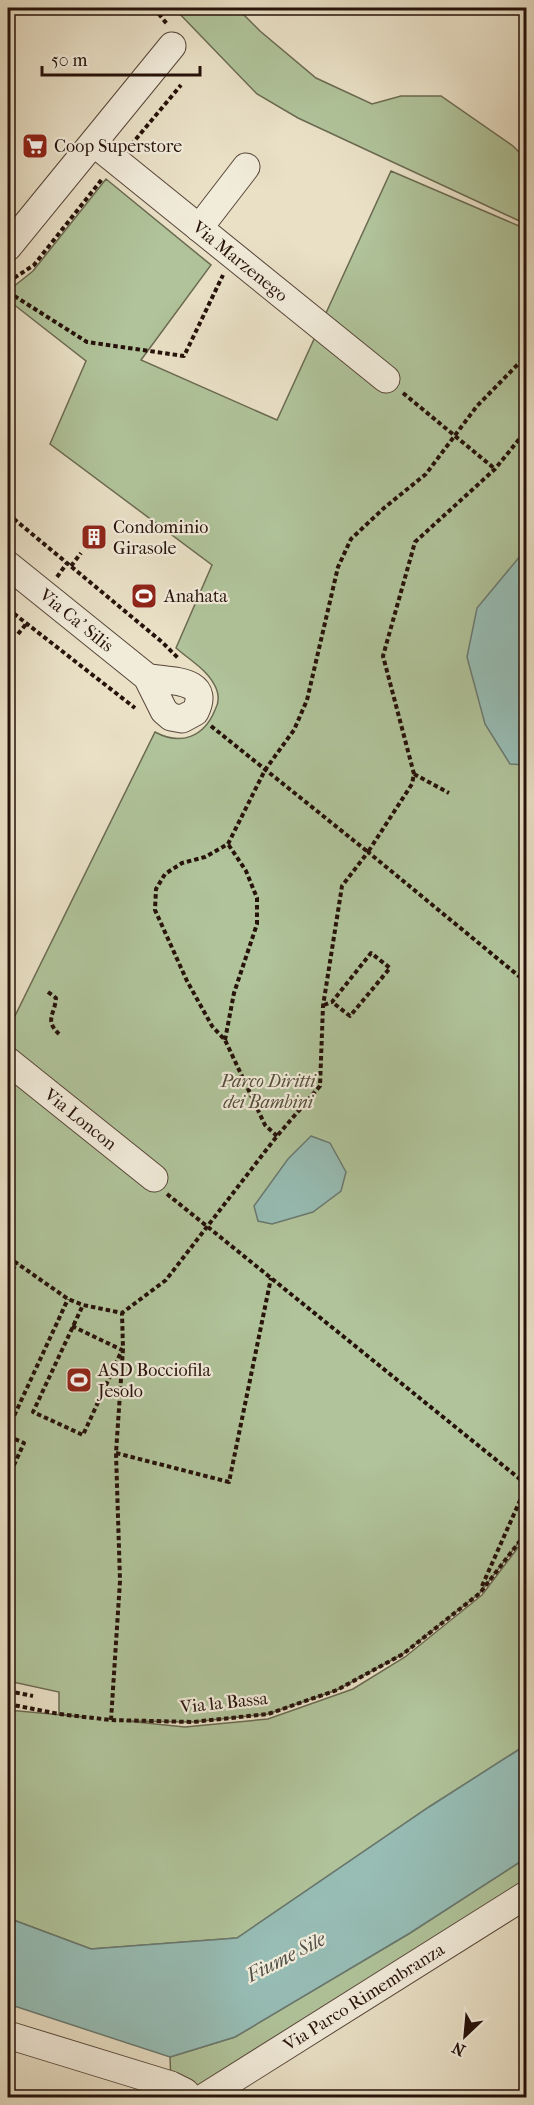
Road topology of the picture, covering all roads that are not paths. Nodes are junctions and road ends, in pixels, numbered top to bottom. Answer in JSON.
{"nodes":[{"id":1,"x":172,"y":46,"type":"dead end"},
{"id":2,"x":94,"y":143,"type":"junction"},
{"id":3,"x":246,"y":167,"type":"dead end"},
{"id":4,"x":198,"y":228,"type":"junction"},
{"id":5,"x":8,"y":247,"type":"edge"},
{"id":6,"x":391,"y":383,"type":"road end"},
{"id":7,"x":8,"y":564,"type":"edge"},
{"id":8,"x":147,"y":677,"type":"dead end"},
{"id":9,"x":8,"y":1061,"type":"edge"},
{"id":10,"x":159,"y":1185,"type":"road end"},
{"id":11,"x":526,"y":1895,"type":"edge"},
{"id":12,"x":8,"y":2035,"type":"edge"},
{"id":13,"x":190,"y":2097,"type":"edge"},
{"id":14,"x":203,"y":2097,"type":"edge"}],
"edges":[{"from":1,"to":2,"type":"street"},
{"from":2,"to":4,"type":"street","name":"Via Marzenego"},
{"from":2,"to":5,"type":"street"},
{"from":3,"to":4,"type":"street"},
{"from":4,"to":6,"type":"street","name":"Via Marzenego"},
{"from":7,"to":8,"type":"street","name":"Via Ca' Silis"},
{"from":9,"to":10,"type":"street","name":"Via Loncon"},
{"from":11,"to":14,"type":"street","name":"Via Parco Rimembranza"},
{"from":12,"to":13,"type":"street"}]}
